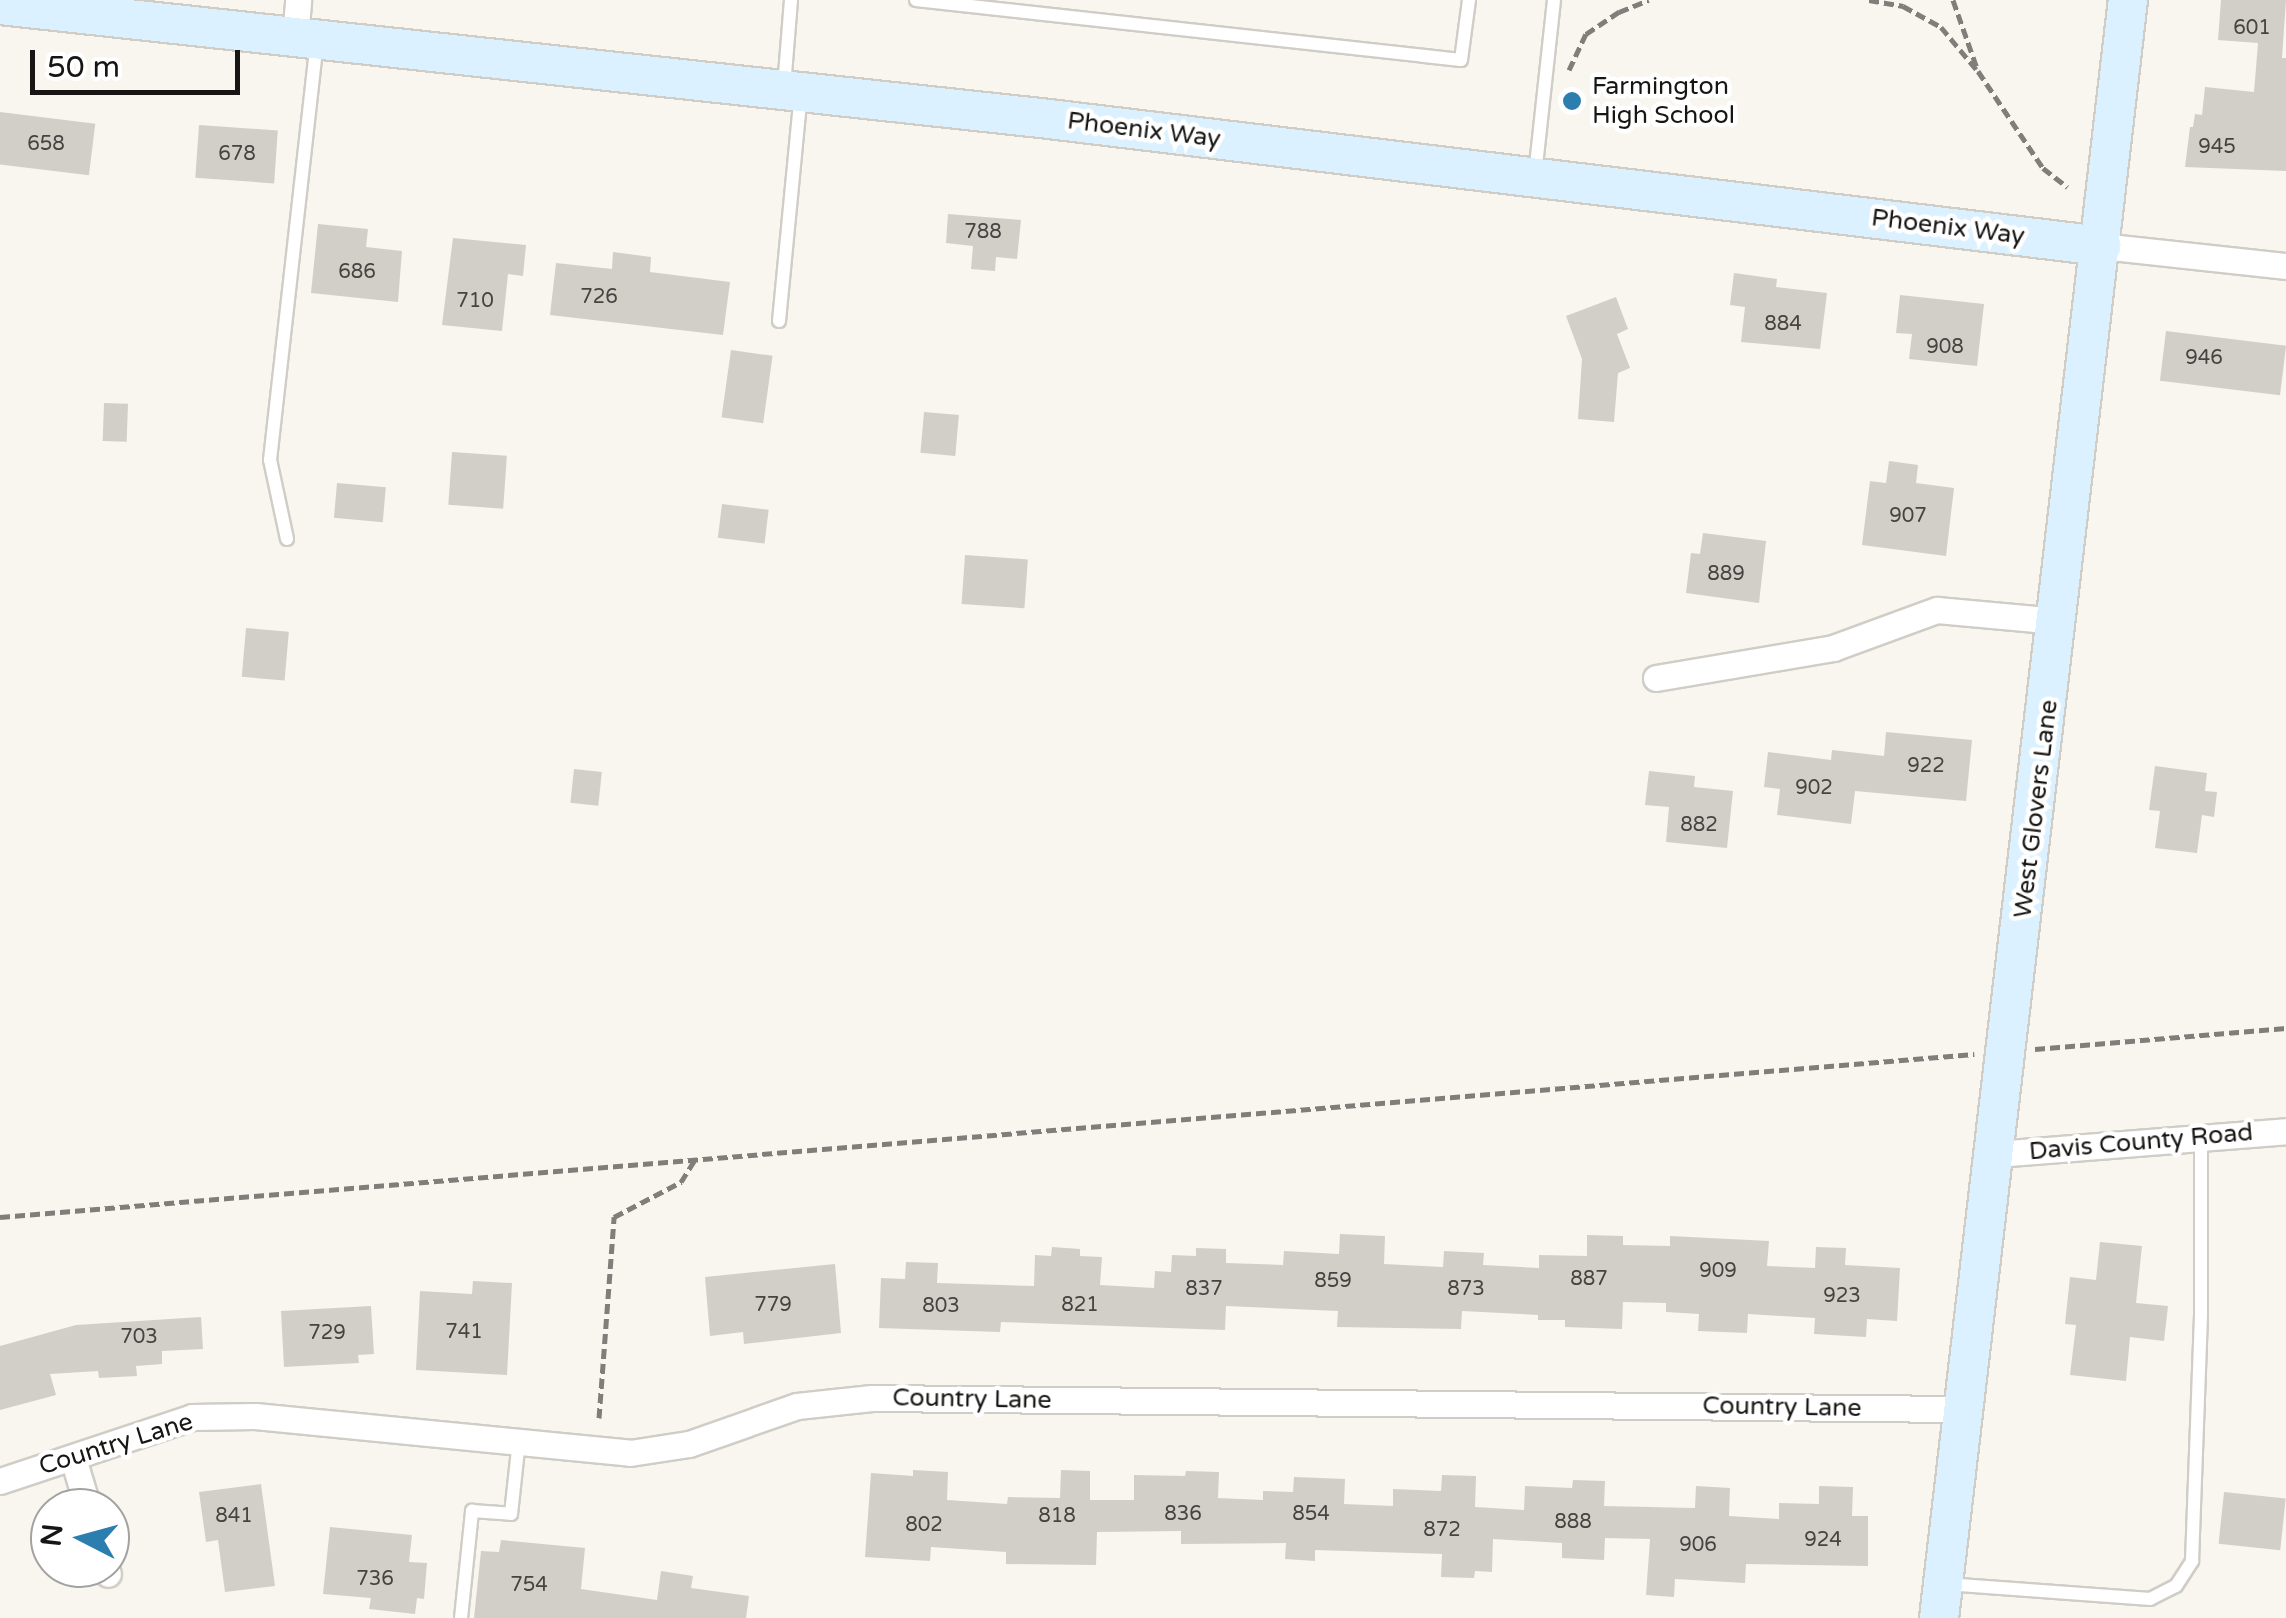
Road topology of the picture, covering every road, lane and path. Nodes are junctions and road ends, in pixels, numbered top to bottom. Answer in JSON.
{"nodes":[{"id":1,"x":791,"y":0,"type":"edge"},
{"id":2,"x":916,"y":0,"type":"edge"},
{"id":3,"x":1469,"y":0,"type":"edge"},
{"id":4,"x":1554,"y":0,"type":"edge"},
{"id":5,"x":1649,"y":0,"type":"edge"},
{"id":6,"x":1869,"y":0,"type":"edge"},
{"id":7,"x":1910,"y":0,"type":"edge"},
{"id":8,"x":1953,"y":0,"type":"edge"},
{"id":9,"x":2128,"y":0,"type":"edge"},
{"id":10,"x":0,"y":5,"type":"edge"},
{"id":11,"x":1903,"y":6,"type":"junction"},
{"id":12,"x":304,"y":26,"type":"edge"},
{"id":13,"x":1978,"y":71,"type":"junction"},
{"id":14,"x":1567,"y":78,"type":"dead end"},
{"id":15,"x":792,"y":91,"type":"junction"},
{"id":16,"x":1534,"y":177,"type":"junction"},
{"id":17,"x":2067,"y":187,"type":"dead end"},
{"id":18,"x":2102,"y":246,"type":"junction"},
{"id":19,"x":2286,"y":266,"type":"edge"},
{"id":20,"x":779,"y":321,"type":"dead end"},
{"id":21,"x":288,"y":539,"type":"dead end"},
{"id":22,"x":2058,"y":621,"type":"junction"},
{"id":23,"x":1656,"y":678,"type":"dead end"},
{"id":24,"x":2286,"y":1028,"type":"edge"},
{"id":25,"x":2008,"y":1050,"type":"junction"},
{"id":26,"x":2286,"y":1131,"type":"edge"},
{"id":27,"x":2201,"y":1138,"type":"junction"},
{"id":28,"x":1996,"y":1154,"type":"junction"},
{"id":29,"x":696,"y":1158,"type":"junction"},
{"id":30,"x":0,"y":1216,"type":"edge"},
{"id":31,"x":1964,"y":1409,"type":"junction"},
{"id":32,"x":598,"y":1418,"type":"dead end"},
{"id":33,"x":518,"y":1440,"type":"junction"},
{"id":34,"x":72,"y":1458,"type":"junction"},
{"id":35,"x":0,"y":1481,"type":"edge"},
{"id":36,"x":82,"y":1488,"type":"edge"},
{"id":37,"x":1941,"y":1601,"type":"edge"},
{"id":38,"x":461,"y":1618,"type":"edge"}],
"edges":[{"from":1,"to":15,"type":"lane"},
{"from":2,"to":3,"type":"lane"},
{"from":4,"to":16,"type":"lane"},
{"from":5,"to":14,"type":"path"},
{"from":6,"to":11,"type":"path"},
{"from":7,"to":11,"type":"path"},
{"from":8,"to":13,"type":"path"},
{"from":9,"to":18,"type":"street","name":"West Glovers Lane"},
{"from":10,"to":12,"type":"street","name":"Phoenix Way"},
{"from":11,"to":13,"type":"path"},
{"from":12,"to":15,"type":"street","name":"Phoenix Way"},
{"from":12,"to":21,"type":"lane"},
{"from":13,"to":17,"type":"path"},
{"from":15,"to":16,"type":"street","name":"Phoenix Way"},
{"from":15,"to":20,"type":"lane"},
{"from":16,"to":18,"type":"street","name":"Phoenix Way"},
{"from":18,"to":19,"type":"street","name":"Phoenix Way"},
{"from":18,"to":22,"type":"street","name":"West Glovers Lane"},
{"from":22,"to":23,"type":"street"},
{"from":22,"to":25,"type":"street","name":"West Glovers Lane"},
{"from":24,"to":25,"type":"path"},
{"from":25,"to":28,"type":"street","name":"West Glovers Lane"},
{"from":25,"to":29,"type":"path"},
{"from":26,"to":27,"type":"street","name":"Davis County Road"},
{"from":27,"to":28,"type":"street","name":"Davis County Road"},
{"from":27,"to":37,"type":"lane"},
{"from":28,"to":31,"type":"street","name":"West Glovers Lane"},
{"from":29,"to":30,"type":"path"},
{"from":29,"to":32,"type":"path"},
{"from":31,"to":33,"type":"street","name":"Country Lane"},
{"from":31,"to":37,"type":"street","name":"West Glovers Lane"},
{"from":33,"to":34,"type":"street","name":"Country Lane"},
{"from":33,"to":38,"type":"lane"},
{"from":34,"to":35,"type":"street","name":"Country Lane"},
{"from":34,"to":36,"type":"street"}]}
